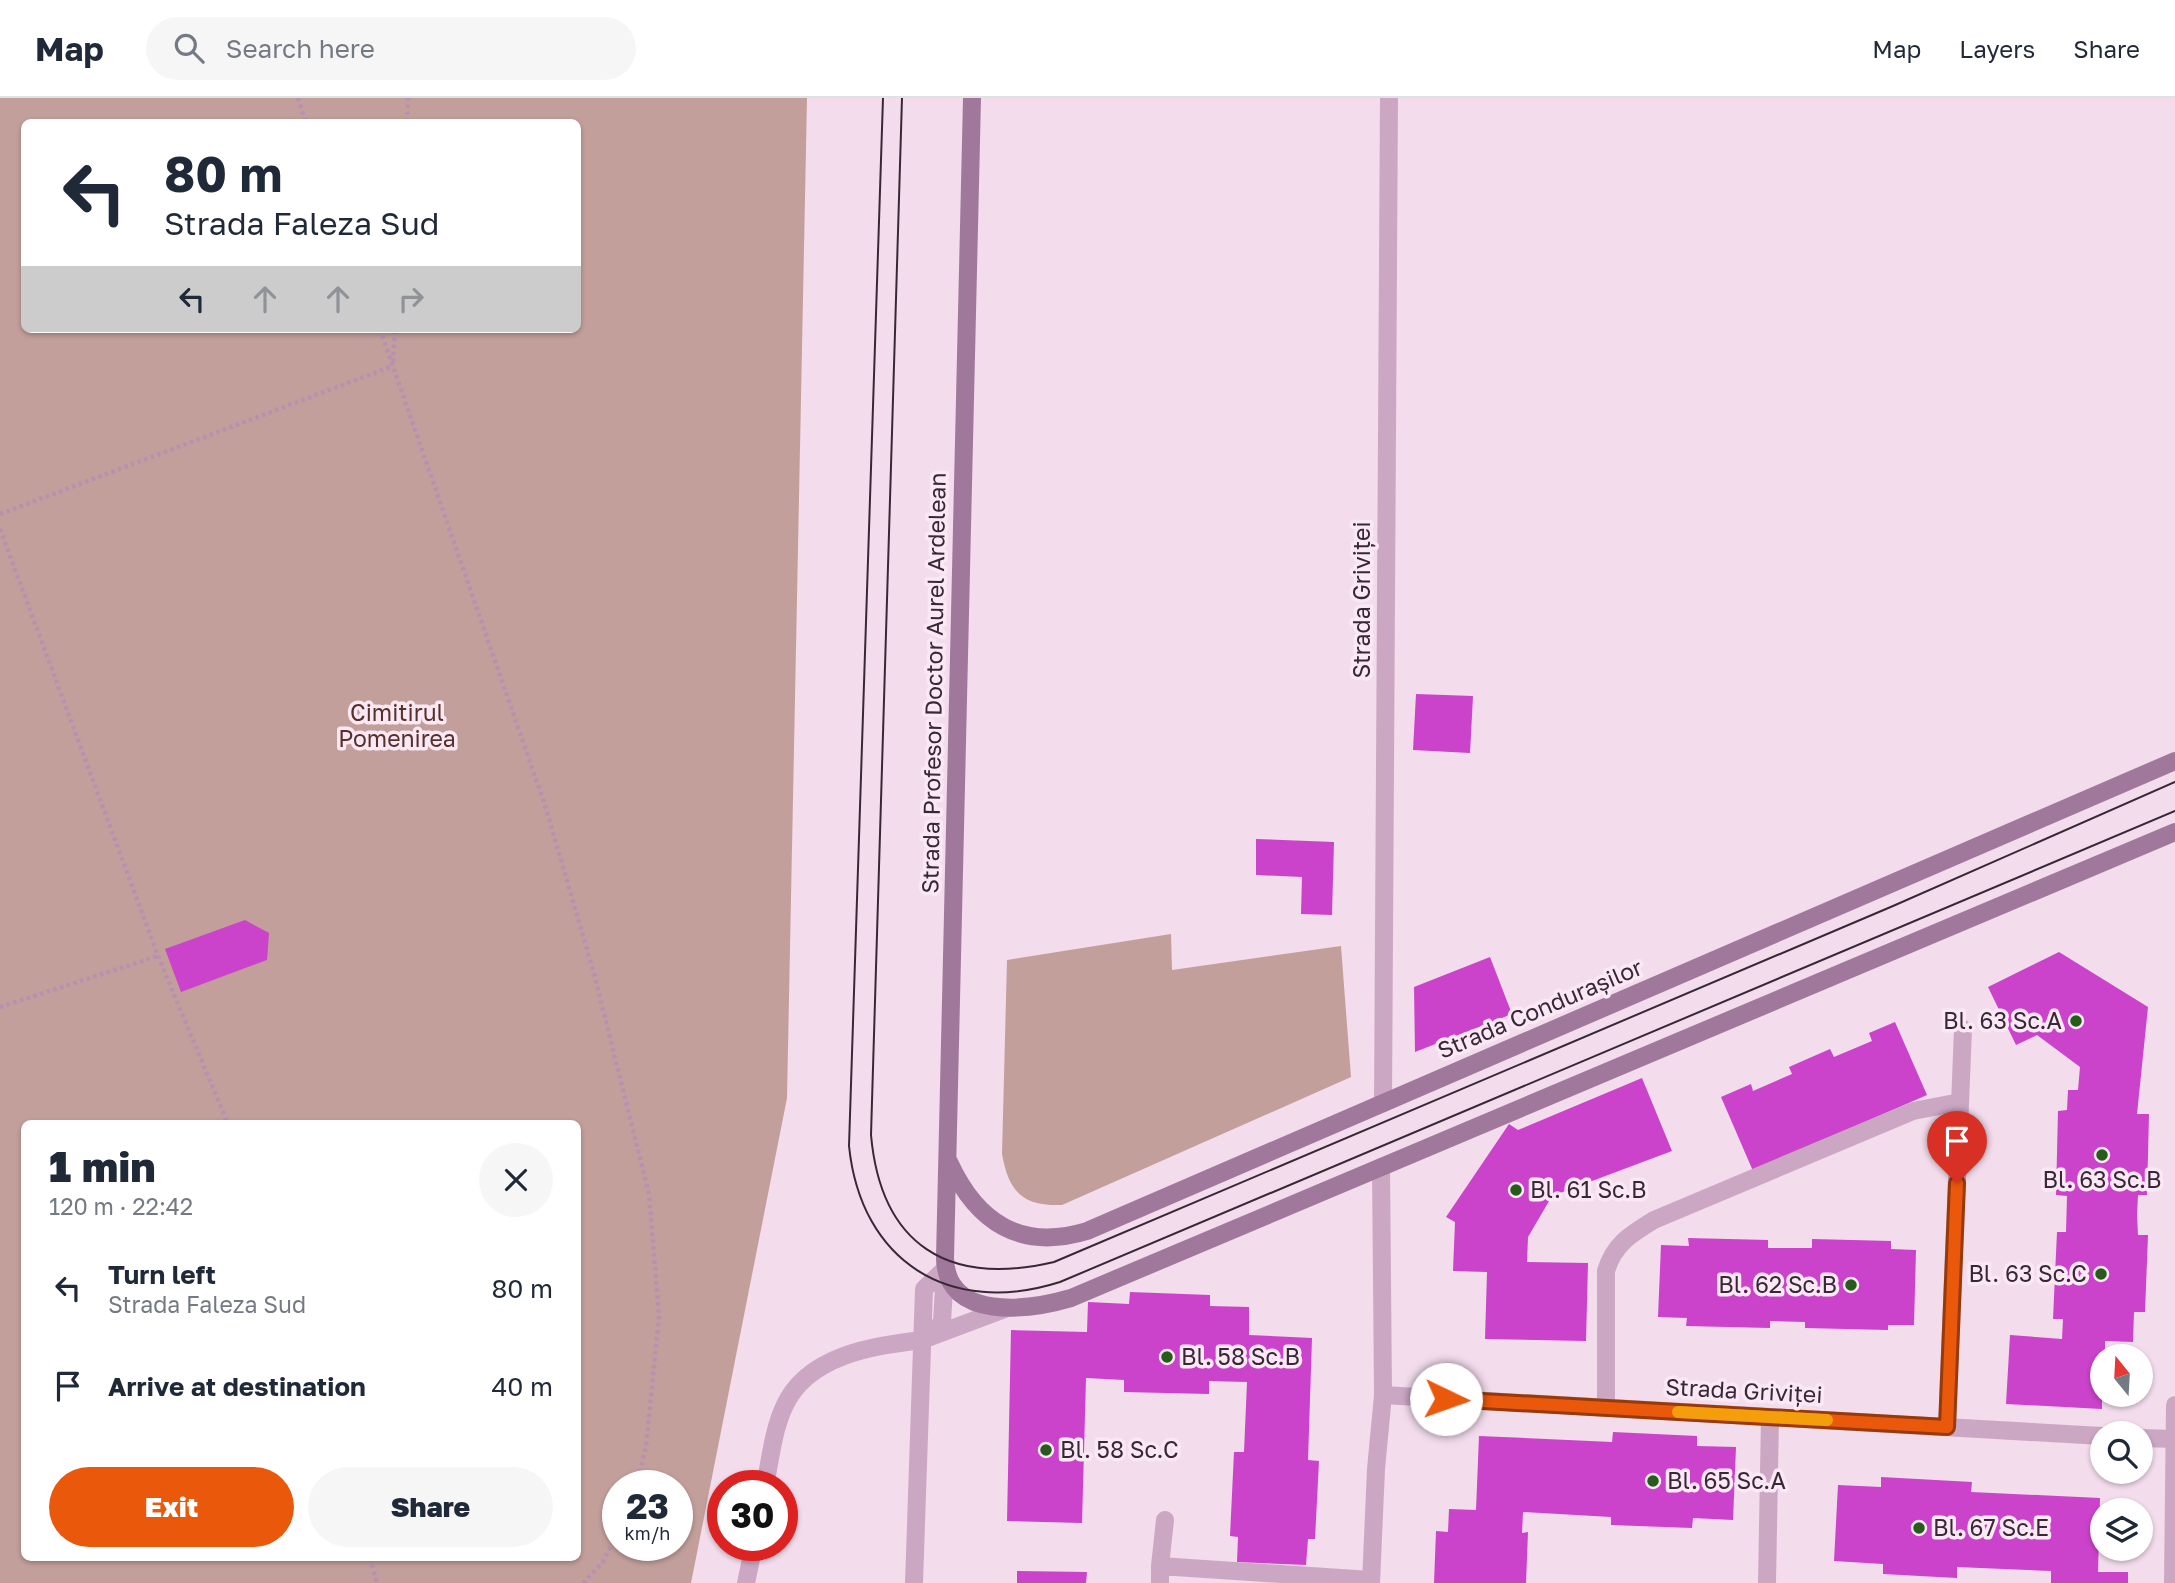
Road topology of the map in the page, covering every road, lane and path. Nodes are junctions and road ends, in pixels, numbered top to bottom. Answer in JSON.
{"nodes":[{"id":1,"x":298,"y":98,"type":"edge"},
{"id":2,"x":408,"y":98,"type":"edge"},
{"id":3,"x":972,"y":98,"type":"edge"},
{"id":4,"x":1389,"y":98,"type":"edge"},
{"id":5,"x":305,"y":119,"type":"edge"},
{"id":6,"x":407,"y":119,"type":"edge"},
{"id":7,"x":381,"y":333,"type":"edge"},
{"id":8,"x":395,"y":333,"type":"edge"},
{"id":9,"x":393,"y":366,"type":"junction"},
{"id":10,"x":0,"y":513,"type":"edge"},
{"id":11,"x":0,"y":529,"type":"edge"},
{"id":12,"x":2175,"y":761,"type":"edge"},
{"id":13,"x":2175,"y":832,"type":"edge"},
{"id":14,"x":158,"y":956,"type":"junction"},
{"id":15,"x":0,"y":1007,"type":"edge"},
{"id":16,"x":1964,"y":1029,"type":"dead end"},
{"id":17,"x":1383,"y":1102,"type":"junction"},
{"id":18,"x":1960,"y":1102,"type":"junction"},
{"id":19,"x":227,"y":1120,"type":"edge"},
{"id":20,"x":947,"y":1158,"type":"junction"},
{"id":21,"x":1381,"y":1167,"type":"junction"},
{"id":22,"x":945,"y":1269,"type":"junction"},
{"id":23,"x":1007,"y":1308,"type":"junction"},
{"id":24,"x":922,"y":1340,"type":"junction"},
{"id":25,"x":1383,"y":1395,"type":"junction"},
{"id":26,"x":2175,"y":1405,"type":"edge"},
{"id":27,"x":1606,"y":1408,"type":"junction"},
{"id":28,"x":1770,"y":1417,"type":"junction"},
{"id":29,"x":1947,"y":1427,"type":"junction"},
{"id":30,"x":2090,"y":1435,"type":"edge"},
{"id":31,"x":2153,"y":1439,"type":"edge"},
{"id":32,"x":2174,"y":1440,"type":"edge"},
{"id":33,"x":640,"y":1470,"type":"edge"},
{"id":34,"x":769,"y":1470,"type":"edge"},
{"id":35,"x":1165,"y":1520,"type":"dead end"},
{"id":36,"x":371,"y":1561,"type":"edge"},
{"id":37,"x":603,"y":1561,"type":"edge"},
{"id":38,"x":751,"y":1561,"type":"edge"},
{"id":39,"x":1160,"y":1574,"type":"edge"},
{"id":40,"x":1371,"y":1582,"type":"edge"},
{"id":41,"x":377,"y":1583,"type":"edge"},
{"id":42,"x":583,"y":1583,"type":"edge"},
{"id":43,"x":746,"y":1583,"type":"edge"},
{"id":44,"x":914,"y":1583,"type":"edge"},
{"id":45,"x":1766,"y":1583,"type":"edge"},
{"id":46,"x":2173,"y":1583,"type":"edge"}],
"edges":[{"from":1,"to":5,"type":"path"},
{"from":2,"to":6,"type":"path"},
{"from":3,"to":20,"type":"main road","name":"Strada Profesor Doctor Aurel Ardelean"},
{"from":4,"to":17,"type":"street","name":"Strada Griviței"},
{"from":7,"to":9,"type":"path"},
{"from":8,"to":9,"type":"path"},
{"from":9,"to":10,"type":"path"},
{"from":9,"to":33,"type":"path"},
{"from":11,"to":14,"type":"path"},
{"from":12,"to":17,"type":"main road","name":"Strada Condurașilor"},
{"from":13,"to":21,"type":"main road"},
{"from":14,"to":15,"type":"path"},
{"from":14,"to":19,"type":"path"},
{"from":16,"to":18,"type":"street"},
{"from":17,"to":20,"type":"main road","name":"Strada Condurașilor"},
{"from":18,"to":27,"type":"street"},
{"from":18,"to":29,"type":"street"},
{"from":20,"to":22,"type":"main road","name":"Strada Profesor Doctor Aurel Ardelean"},
{"from":21,"to":23,"type":"main road"},
{"from":21,"to":25,"type":"street"},
{"from":22,"to":23,"type":"main road"},
{"from":22,"to":24,"type":"street","name":"Strada Profesor Doctor Aurel Ardelean"},
{"from":23,"to":24,"type":"street"},
{"from":24,"to":34,"type":"street"},
{"from":24,"to":44,"type":"street"},
{"from":25,"to":27,"type":"street","name":"Strada Griviței"},
{"from":25,"to":40,"type":"street"},
{"from":26,"to":32,"type":"street"},
{"from":27,"to":28,"type":"street","name":"Strada Griviței"},
{"from":28,"to":29,"type":"street","name":"Strada Griviței"},
{"from":28,"to":45,"type":"street"},
{"from":29,"to":30,"type":"street","name":"Strada Griviței"},
{"from":31,"to":32,"type":"street"},
{"from":32,"to":46,"type":"street"},
{"from":35,"to":39,"type":"street"},
{"from":36,"to":41,"type":"path"},
{"from":37,"to":42,"type":"path"},
{"from":38,"to":43,"type":"street"},
{"from":39,"to":40,"type":"street"}]}
